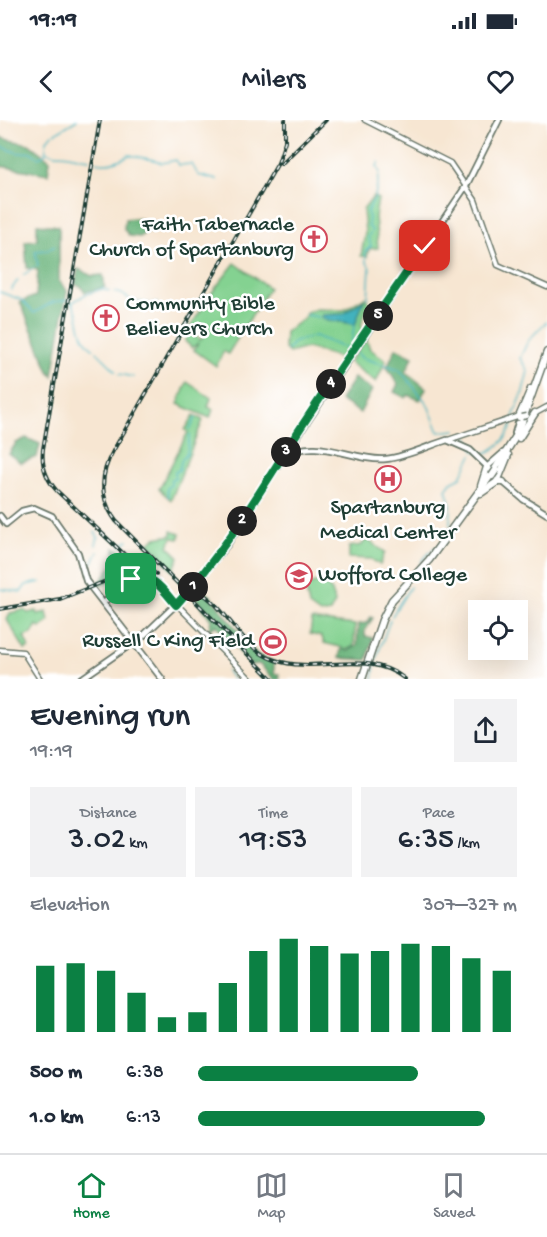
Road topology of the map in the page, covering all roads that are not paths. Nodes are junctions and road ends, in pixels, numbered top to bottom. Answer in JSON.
{"nodes":[{"id":1,"x":365,"y":120,"type":"edge"},
{"id":2,"x":499,"y":120,"type":"edge"},
{"id":3,"x":466,"y":186,"type":"junction"},
{"id":4,"x":547,"y":287,"type":"edge"},
{"id":5,"x":547,"y":352,"type":"edge"},
{"id":6,"x":547,"y":358,"type":"edge"},
{"id":7,"x":540,"y":373,"type":"junction"},
{"id":8,"x":546,"y":408,"type":"edge"},
{"id":9,"x":524,"y":417,"type":"junction"},
{"id":10,"x":451,"y":441,"type":"junction"},
{"id":11,"x":512,"y":447,"type":"junction"},
{"id":12,"x":283,"y":457,"type":"junction"},
{"id":13,"x":491,"y":469,"type":"junction"},
{"id":14,"x":500,"y":481,"type":"junction"},
{"id":15,"x":474,"y":500,"type":"junction"},
{"id":16,"x":547,"y":514,"type":"edge"},
{"id":17,"x":0,"y":516,"type":"edge"},
{"id":18,"x":6,"y":524,"type":"junction"},
{"id":19,"x":0,"y":527,"type":"edge"},
{"id":20,"x":74,"y":546,"type":"junction"},
{"id":21,"x":83,"y":546,"type":"dead end"},
{"id":22,"x":103,"y":603,"type":"junction"},
{"id":23,"x":176,"y":605,"type":"junction"},
{"id":24,"x":136,"y":642,"type":"junction"},
{"id":25,"x":0,"y":651,"type":"edge"},
{"id":26,"x":40,"y":679,"type":"edge"},
{"id":27,"x":81,"y":679,"type":"edge"},
{"id":28,"x":162,"y":679,"type":"edge"},
{"id":29,"x":250,"y":679,"type":"edge"},
{"id":30,"x":363,"y":679,"type":"edge"}],
"edges":[{"from":1,"to":3,"type":"main road"},
{"from":2,"to":3,"type":"main road"},
{"from":3,"to":4,"type":"main road"},
{"from":3,"to":12,"type":"main road"},
{"from":5,"to":7,"type":"highway"},
{"from":6,"to":11,"type":"highway"},
{"from":7,"to":9,"type":"highway"},
{"from":7,"to":11,"type":"highway"},
{"from":8,"to":9,"type":"main road"},
{"from":9,"to":10,"type":"main road"},
{"from":9,"to":11,"type":"highway"},
{"from":9,"to":11,"type":"highway"},
{"from":9,"to":13,"type":"main road"},
{"from":10,"to":12,"type":"main road"},
{"from":10,"to":13,"type":"main road"},
{"from":11,"to":13,"type":"highway"},
{"from":11,"to":14,"type":"highway"},
{"from":12,"to":23,"type":"main road","bridge":true},
{"from":13,"to":14,"type":"main road"},
{"from":13,"to":15,"type":"highway"},
{"from":14,"to":15,"type":"highway"},
{"from":14,"to":16,"type":"main road"},
{"from":15,"to":30,"type":"highway"},
{"from":17,"to":18,"type":"main road"},
{"from":18,"to":19,"type":"main road"},
{"from":18,"to":20,"type":"main road"},
{"from":20,"to":21,"type":"main road"},
{"from":20,"to":22,"type":"main road"},
{"from":22,"to":23,"type":"main road"},
{"from":22,"to":24,"type":"main road"},
{"from":23,"to":24,"type":"main road"},
{"from":23,"to":29,"type":"main road"},
{"from":24,"to":27,"type":"main road"},
{"from":24,"to":28,"type":"main road"},
{"from":25,"to":26,"type":"main road"}]}
